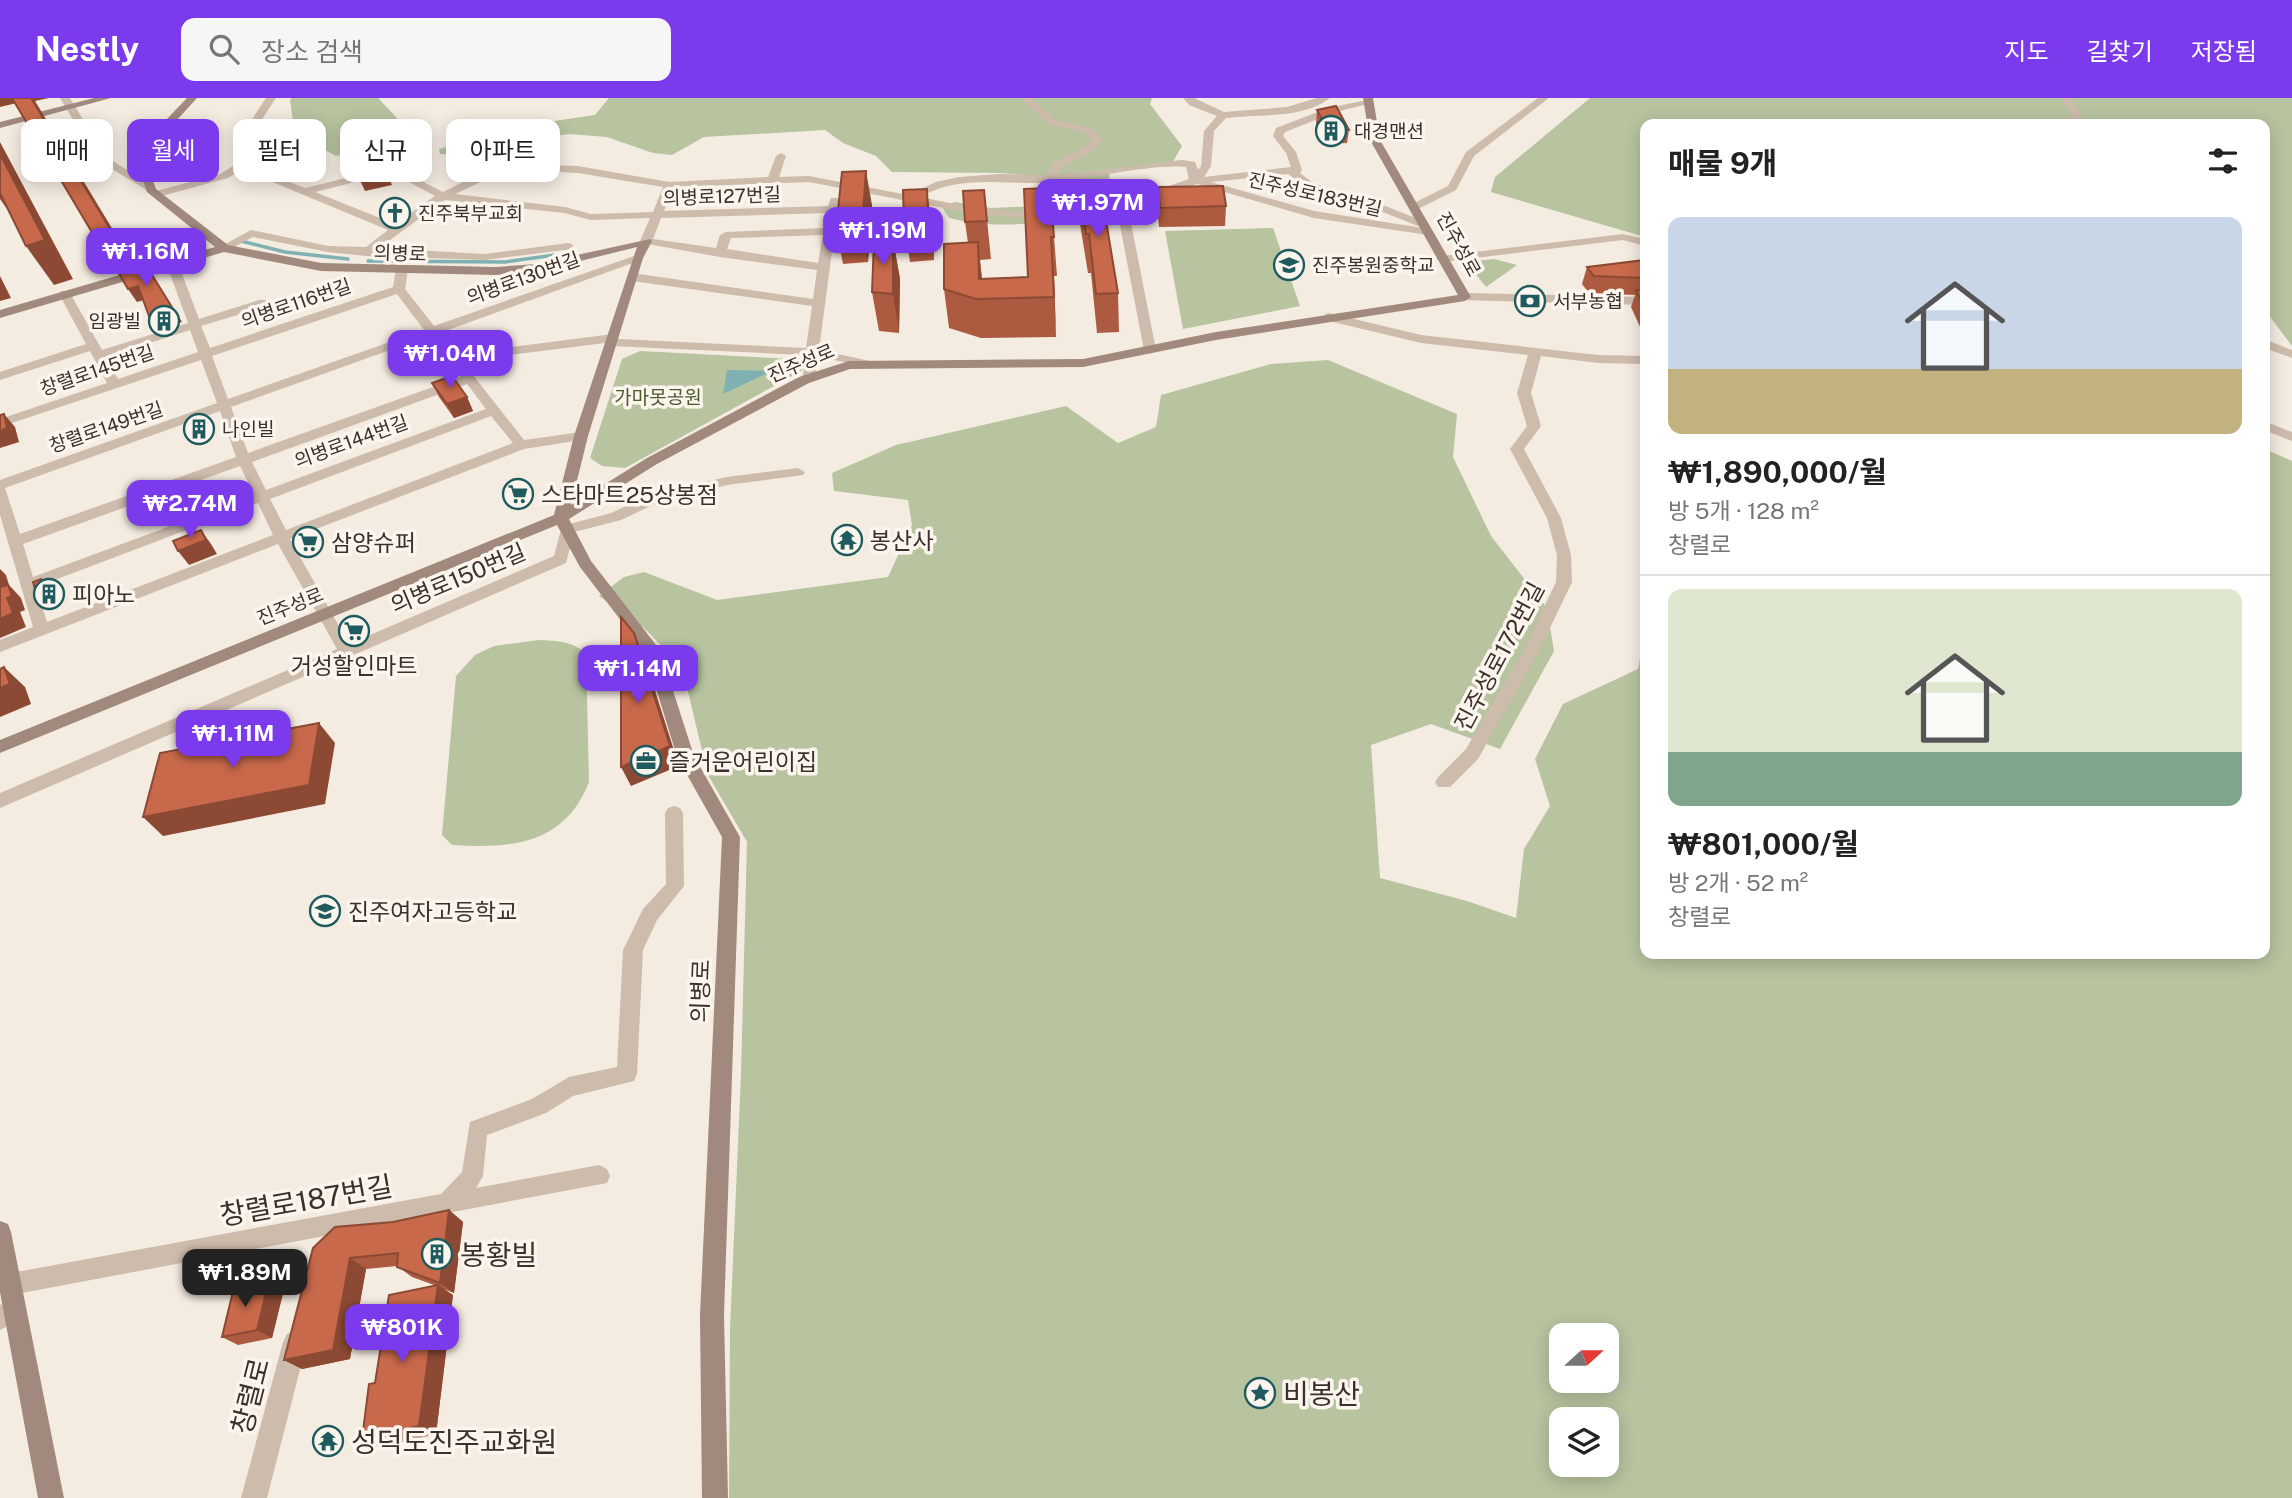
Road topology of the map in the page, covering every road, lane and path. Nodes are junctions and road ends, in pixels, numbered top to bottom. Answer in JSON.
{"nodes":[{"id":1,"x":106,"y":98,"type":"edge"},
{"id":2,"x":192,"y":98,"type":"edge"},
{"id":3,"x":271,"y":98,"type":"edge"},
{"id":4,"x":1026,"y":98,"type":"edge"},
{"id":5,"x":1188,"y":98,"type":"edge"},
{"id":6,"x":1325,"y":98,"type":"edge"},
{"id":7,"x":1544,"y":98,"type":"edge"},
{"id":8,"x":2066,"y":98,"type":"edge"},
{"id":9,"x":1368,"y":100,"type":"edge"},
{"id":10,"x":68,"y":102,"type":"edge"},
{"id":11,"x":1223,"y":115,"type":"junction"},
{"id":12,"x":2074,"y":119,"type":"edge"},
{"id":13,"x":0,"y":125,"type":"edge"},
{"id":14,"x":781,"y":156,"type":"dead end"},
{"id":15,"x":1292,"y":172,"type":"junction"},
{"id":16,"x":1053,"y":179,"type":"junction"},
{"id":17,"x":772,"y":180,"type":"junction"},
{"id":18,"x":1195,"y":181,"type":"junction"},
{"id":19,"x":282,"y":182,"type":"edge"},
{"id":20,"x":670,"y":185,"type":"junction"},
{"id":21,"x":838,"y":186,"type":"junction"},
{"id":22,"x":305,"y":191,"type":"junction"},
{"id":23,"x":155,"y":192,"type":"junction"},
{"id":24,"x":443,"y":196,"type":"junction"},
{"id":25,"x":908,"y":200,"type":"junction"},
{"id":26,"x":1122,"y":206,"type":"junction"},
{"id":27,"x":1414,"y":207,"type":"junction"},
{"id":28,"x":834,"y":209,"type":"junction"},
{"id":29,"x":654,"y":216,"type":"junction"},
{"id":30,"x":397,"y":229,"type":"junction"},
{"id":31,"x":1426,"y":229,"type":"junction"},
{"id":32,"x":829,"y":232,"type":"junction"},
{"id":33,"x":646,"y":241,"type":"junction"},
{"id":34,"x":1640,"y":242,"type":"edge"},
{"id":35,"x":225,"y":248,"type":"junction"},
{"id":36,"x":369,"y":251,"type":"junction"},
{"id":37,"x":720,"y":254,"type":"junction"},
{"id":38,"x":573,"y":258,"type":"junction"},
{"id":39,"x":638,"y":258,"type":"junction"},
{"id":40,"x":1442,"y":259,"type":"junction"},
{"id":41,"x":172,"y":263,"type":"junction"},
{"id":42,"x":823,"y":267,"type":"junction"},
{"id":43,"x":348,"y":269,"type":"junction"},
{"id":44,"x":402,"y":269,"type":"junction"},
{"id":45,"x":632,"y":276,"type":"junction"},
{"id":46,"x":399,"y":289,"type":"junction"},
{"id":47,"x":65,"y":294,"type":"junction"},
{"id":48,"x":1465,"y":297,"type":"junction"},
{"id":49,"x":1640,"y":301,"type":"edge"},
{"id":50,"x":263,"y":303,"type":"dead end"},
{"id":51,"x":819,"y":303,"type":"junction"},
{"id":52,"x":0,"y":314,"type":"edge"},
{"id":53,"x":1329,"y":317,"type":"junction"},
{"id":54,"x":194,"y":325,"type":"junction"},
{"id":55,"x":433,"y":330,"type":"junction"},
{"id":56,"x":612,"y":340,"type":"junction"},
{"id":57,"x":2270,"y":345,"type":"edge"},
{"id":58,"x":95,"y":350,"type":"junction"},
{"id":59,"x":1150,"y":350,"type":"junction"},
{"id":60,"x":1534,"y":350,"type":"junction"},
{"id":61,"x":813,"y":352,"type":"junction"},
{"id":62,"x":205,"y":354,"type":"junction"},
{"id":63,"x":2292,"y":354,"type":"edge"},
{"id":64,"x":455,"y":358,"type":"junction"},
{"id":65,"x":1640,"y":360,"type":"edge"},
{"id":66,"x":865,"y":364,"type":"junction"},
{"id":67,"x":0,"y":376,"type":"edge"},
{"id":68,"x":469,"y":379,"type":"junction"},
{"id":69,"x":804,"y":380,"type":"junction"},
{"id":70,"x":114,"y":384,"type":"junction"},
{"id":71,"x":225,"y":406,"type":"junction"},
{"id":72,"x":492,"y":411,"type":"junction"},
{"id":73,"x":0,"y":423,"type":"edge"},
{"id":74,"x":2270,"y":428,"type":"edge"},
{"id":75,"x":581,"y":436,"type":"junction"},
{"id":76,"x":2292,"y":437,"type":"edge"},
{"id":77,"x":521,"y":445,"type":"junction"},
{"id":78,"x":244,"y":460,"type":"junction"},
{"id":79,"x":798,"y":472,"type":"dead end"},
{"id":80,"x":0,"y":485,"type":"edge"},
{"id":81,"x":0,"y":491,"type":"edge"},
{"id":82,"x":260,"y":495,"type":"junction"},
{"id":83,"x":564,"y":524,"type":"junction"},
{"id":84,"x":282,"y":538,"type":"junction"},
{"id":85,"x":16,"y":541,"type":"junction"},
{"id":86,"x":28,"y":585,"type":"junction"},
{"id":87,"x":10,"y":594,"type":"edge"},
{"id":88,"x":325,"y":614,"type":"junction"},
{"id":89,"x":41,"y":629,"type":"junction"},
{"id":90,"x":0,"y":646,"type":"edge"},
{"id":91,"x":346,"y":652,"type":"junction"},
{"id":92,"x":0,"y":747,"type":"edge"},
{"id":93,"x":1444,"y":782,"type":"dead end"},
{"id":94,"x":0,"y":801,"type":"edge"},
{"id":95,"x":674,"y":813,"type":"dead end"},
{"id":96,"x":599,"y":1175,"type":"dead end"},
{"id":97,"x":447,"y":1204,"type":"junction"},
{"id":98,"x":324,"y":1227,"type":"junction"},
{"id":99,"x":0,"y":1232,"type":"edge"},
{"id":100,"x":318,"y":1253,"type":"edge"},
{"id":101,"x":11,"y":1284,"type":"junction"},
{"id":102,"x":6,"y":1315,"type":"edge"},
{"id":103,"x":301,"y":1317,"type":"edge"},
{"id":104,"x":51,"y":1498,"type":"edge"},
{"id":105,"x":254,"y":1498,"type":"edge"},
{"id":106,"x":715,"y":1498,"type":"edge"}],
"edges":[{"from":1,"to":10,"type":"street"},
{"from":2,"to":23,"type":"street"},
{"from":3,"to":23,"type":"street"},
{"from":4,"to":16,"type":"street"},
{"from":5,"to":11,"type":"street"},
{"from":6,"to":11,"type":"street"},
{"from":7,"to":27,"type":"street"},
{"from":8,"to":12,"type":"street"},
{"from":9,"to":15,"type":"street"},
{"from":9,"to":27,"type":"street","name":"진주성로"},
{"from":10,"to":13,"type":"street"},
{"from":10,"to":23,"type":"street","name":"의병로"},
{"from":11,"to":18,"type":"street"},
{"from":14,"to":17,"type":"street","name":"의병로127번길"},
{"from":15,"to":18,"type":"street"},
{"from":15,"to":31,"type":"street"},
{"from":16,"to":18,"type":"street","name":"진주성로183번길"},
{"from":16,"to":25,"type":"street"},
{"from":17,"to":20,"type":"street"},
{"from":17,"to":21,"type":"street"},
{"from":18,"to":26,"type":"street"},
{"from":18,"to":31,"type":"street","name":"진주성로183번길"},
{"from":19,"to":22,"type":"street"},
{"from":20,"to":24,"type":"street"},
{"from":20,"to":29,"type":"street"},
{"from":21,"to":25,"type":"street"},
{"from":21,"to":28,"type":"street"},
{"from":22,"to":24,"type":"street"},
{"from":22,"to":30,"type":"street"},
{"from":23,"to":35,"type":"street","name":"의병로"},
{"from":24,"to":29,"type":"street","name":"의병로127번길"},
{"from":24,"to":30,"type":"street"},
{"from":25,"to":26,"type":"street"},
{"from":26,"to":59,"type":"street"},
{"from":27,"to":31,"type":"street","name":"진주성로"},
{"from":28,"to":29,"type":"street","name":"의병로127번길"},
{"from":28,"to":32,"type":"street"},
{"from":29,"to":33,"type":"street"},
{"from":30,"to":36,"type":"street"},
{"from":31,"to":40,"type":"street","name":"진주성로"},
{"from":32,"to":37,"type":"street"},
{"from":32,"to":42,"type":"street"},
{"from":33,"to":37,"type":"street"},
{"from":33,"to":38,"type":"street","name":"의병로"},
{"from":33,"to":39,"type":"street"},
{"from":34,"to":40,"type":"street"},
{"from":35,"to":36,"type":"street","name":"의병로"},
{"from":35,"to":41,"type":"street"},
{"from":35,"to":43,"type":"street","name":"의병로"},
{"from":36,"to":38,"type":"street","name":"의병로"},
{"from":36,"to":43,"type":"street"},
{"from":37,"to":42,"type":"street"},
{"from":38,"to":44,"type":"street","name":"의병로"},
{"from":39,"to":45,"type":"street"},
{"from":39,"to":55,"type":"street","name":"의병로130번길"},
{"from":40,"to":48,"type":"street","name":"진주성로"},
{"from":41,"to":47,"type":"street"},
{"from":41,"to":54,"type":"street"},
{"from":42,"to":51,"type":"street"},
{"from":43,"to":44,"type":"street","name":"의병로"},
{"from":44,"to":46,"type":"street"},
{"from":45,"to":51,"type":"street"},
{"from":45,"to":56,"type":"street"},
{"from":46,"to":55,"type":"street"},
{"from":46,"to":62,"type":"street","name":"의병로116번길"},
{"from":47,"to":52,"type":"street"},
{"from":47,"to":58,"type":"street"},
{"from":48,"to":49,"type":"street"},
{"from":48,"to":53,"type":"street","name":"진주성로"},
{"from":50,"to":54,"type":"street"},
{"from":51,"to":61,"type":"street"},
{"from":53,"to":59,"type":"street","name":"진주성로"},
{"from":53,"to":60,"type":"street"},
{"from":54,"to":58,"type":"street"},
{"from":54,"to":62,"type":"street"},
{"from":55,"to":64,"type":"street"},
{"from":55,"to":71,"type":"street","name":"의병로130번길"},
{"from":56,"to":61,"type":"street"},
{"from":56,"to":64,"type":"street"},
{"from":56,"to":75,"type":"street"},
{"from":57,"to":63,"type":"street"},
{"from":58,"to":67,"type":"street"},
{"from":58,"to":70,"type":"street"},
{"from":59,"to":66,"type":"street","name":"진주성로"},
{"from":60,"to":65,"type":"street"},
{"from":60,"to":93,"type":"street","name":"진주성로172번길"},
{"from":61,"to":66,"type":"street"},
{"from":61,"to":69,"type":"street"},
{"from":62,"to":70,"type":"street","name":"창렬로145번길"},
{"from":62,"to":71,"type":"street"},
{"from":64,"to":68,"type":"street"},
{"from":66,"to":69,"type":"street","name":"진주성로"},
{"from":68,"to":72,"type":"street"},
{"from":68,"to":78,"type":"street"},
{"from":69,"to":83,"type":"street","name":"진주성로"},
{"from":70,"to":73,"type":"street","name":"창렬로145번길"},
{"from":71,"to":78,"type":"street"},
{"from":71,"to":80,"type":"street","name":"창렬로149번길"},
{"from":72,"to":77,"type":"street"},
{"from":72,"to":82,"type":"street","name":"의병로144번길"},
{"from":74,"to":76,"type":"street"},
{"from":75,"to":77,"type":"street"},
{"from":75,"to":83,"type":"street"},
{"from":77,"to":84,"type":"street"},
{"from":78,"to":82,"type":"street"},
{"from":78,"to":85,"type":"street"},
{"from":79,"to":83,"type":"street"},
{"from":81,"to":85,"type":"street"},
{"from":82,"to":84,"type":"street"},
{"from":82,"to":86,"type":"street","name":"의병로144번길"},
{"from":83,"to":88,"type":"street","name":"진주성로"},
{"from":83,"to":91,"type":"street","name":"의병로150번길"},
{"from":83,"to":106,"type":"street","name":"의병로"},
{"from":84,"to":88,"type":"street"},
{"from":84,"to":89,"type":"street"},
{"from":85,"to":86,"type":"street"},
{"from":86,"to":87,"type":"street"},
{"from":86,"to":89,"type":"street"},
{"from":88,"to":91,"type":"street"},
{"from":88,"to":92,"type":"street","name":"진주성로"},
{"from":89,"to":90,"type":"street"},
{"from":91,"to":94,"type":"street"},
{"from":95,"to":97,"type":"street"},
{"from":96,"to":97,"type":"street","name":"창렬로187번길"},
{"from":97,"to":98,"type":"street","name":"창렬로187번길"},
{"from":98,"to":100,"type":"street"},
{"from":98,"to":101,"type":"street","name":"창렬로187번길"},
{"from":99,"to":101,"type":"street"},
{"from":101,"to":102,"type":"street"},
{"from":102,"to":104,"type":"street"},
{"from":103,"to":105,"type":"street","name":"창렬로"}]}
